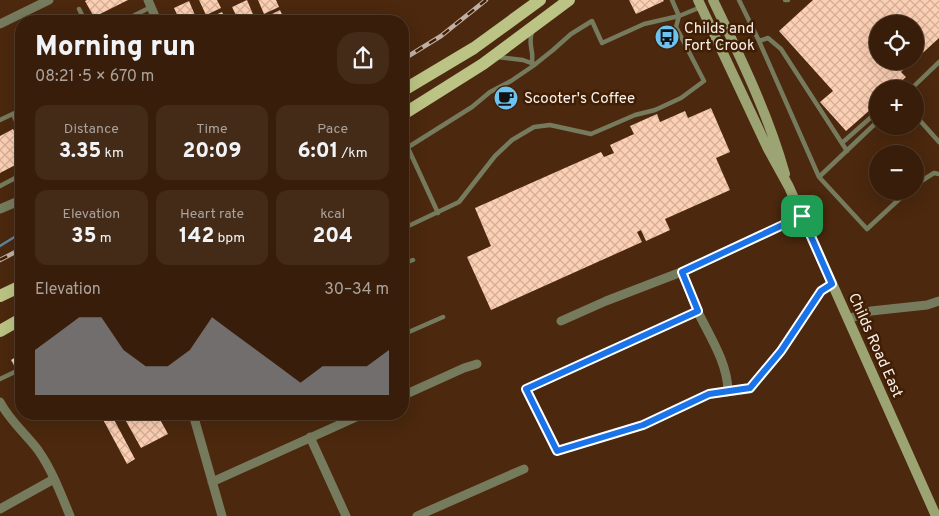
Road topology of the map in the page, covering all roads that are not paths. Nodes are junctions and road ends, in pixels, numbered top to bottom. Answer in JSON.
{"nodes":[{"id":1,"x":49,"y":0,"type":"edge"},
{"id":2,"x":540,"y":0,"type":"edge"},
{"id":3,"x":569,"y":0,"type":"edge"},
{"id":4,"x":672,"y":0,"type":"edge"},
{"id":5,"x":713,"y":0,"type":"edge"},
{"id":6,"x":739,"y":0,"type":"edge"},
{"id":7,"x":149,"y":4,"type":"edge"},
{"id":8,"x":699,"y":4,"type":"edge"},
{"id":9,"x":79,"y":9,"type":"dead end"},
{"id":10,"x":18,"y":15,"type":"edge"},
{"id":11,"x":82,"y":15,"type":"edge"},
{"id":12,"x":132,"y":15,"type":"edge"},
{"id":13,"x":678,"y":16,"type":"junction"},
{"id":14,"x":15,"y":17,"type":"edge"},
{"id":15,"x":0,"y":24,"type":"edge"},
{"id":16,"x":534,"y":26,"type":"junction"},
{"id":17,"x":759,"y":41,"type":"junction"},
{"id":18,"x":493,"y":57,"type":"junction"},
{"id":19,"x":939,"y":62,"type":"edge"},
{"id":20,"x":532,"y":64,"type":"junction"},
{"id":21,"x":934,"y":66,"type":"junction"},
{"id":22,"x":939,"y":72,"type":"edge"},
{"id":23,"x":920,"y":80,"type":"edge"},
{"id":24,"x":409,"y":87,"type":"edge"},
{"id":25,"x":409,"y":111,"type":"edge"},
{"id":26,"x":13,"y":114,"type":"joint"},
{"id":27,"x":15,"y":118,"type":"edge"},
{"id":28,"x":869,"y":119,"type":"edge"},
{"id":29,"x":0,"y":120,"type":"edge"},
{"id":30,"x":924,"y":125,"type":"edge"},
{"id":31,"x":869,"y":130,"type":"edge"},
{"id":32,"x":939,"y":142,"type":"edge"},
{"id":33,"x":842,"y":143,"type":"junction"},
{"id":34,"x":409,"y":147,"type":"edge"},
{"id":35,"x":409,"y":150,"type":"edge"},
{"id":36,"x":847,"y":151,"type":"junction"},
{"id":37,"x":939,"y":174,"type":"edge"},
{"id":38,"x":15,"y":178,"type":"edge"},
{"id":39,"x":819,"y":178,"type":"junction"},
{"id":40,"x":924,"y":179,"type":"edge"},
{"id":41,"x":0,"y":186,"type":"edge"},
{"id":42,"x":789,"y":187,"type":"junction"},
{"id":43,"x":898,"y":200,"type":"edge"},
{"id":44,"x":15,"y":203,"type":"edge"},
{"id":45,"x":0,"y":210,"type":"edge"},
{"id":46,"x":438,"y":213,"type":"junction"},
{"id":47,"x":802,"y":216,"type":"junction"},
{"id":48,"x":409,"y":227,"type":"edge"},
{"id":49,"x":413,"y":260,"type":"dead end"},
{"id":50,"x":409,"y":261,"type":"edge"},
{"id":51,"x":682,"y":272,"type":"junction"},
{"id":52,"x":832,"y":284,"type":"junction"},
{"id":53,"x":15,"y":289,"type":"edge"},
{"id":54,"x":0,"y":296,"type":"edge"},
{"id":55,"x":939,"y":301,"type":"edge"},
{"id":56,"x":698,"y":311,"type":"junction"},
{"id":57,"x":443,"y":317,"type":"dead end"},
{"id":58,"x":848,"y":319,"type":"junction"},
{"id":59,"x":561,"y":321,"type":"dead end"},
{"id":60,"x":15,"y":322,"type":"edge"},
{"id":61,"x":0,"y":331,"type":"edge"},
{"id":62,"x":409,"y":332,"type":"edge"},
{"id":63,"x":477,"y":364,"type":"dead end"},
{"id":64,"x":15,"y":372,"type":"edge"},
{"id":65,"x":0,"y":378,"type":"edge"},
{"id":66,"x":728,"y":390,"type":"junction"},
{"id":67,"x":409,"y":393,"type":"edge"},
{"id":68,"x":0,"y":402,"type":"edge"},
{"id":69,"x":194,"y":420,"type":"edge"},
{"id":70,"x":349,"y":420,"type":"edge"},
{"id":71,"x":310,"y":437,"type":"junction"},
{"id":72,"x":524,"y":469,"type":"dead end"},
{"id":73,"x":54,"y":479,"type":"junction"},
{"id":74,"x":212,"y":482,"type":"junction"},
{"id":75,"x":0,"y":509,"type":"edge"},
{"id":76,"x":70,"y":516,"type":"edge"},
{"id":77,"x":222,"y":516,"type":"edge"},
{"id":78,"x":346,"y":516,"type":"edge"},
{"id":79,"x":417,"y":516,"type":"edge"},
{"id":80,"x":936,"y":516,"type":"edge"}],
"edges":[{"from":1,"to":10,"type":"street"},
{"from":2,"to":24,"type":"main road"},
{"from":3,"to":16,"type":"main road"},
{"from":4,"to":13,"type":"lane"},
{"from":5,"to":42,"type":"street","name":"Childs Road East"},
{"from":6,"to":17,"type":"lane"},
{"from":7,"to":12,"type":"lane"},
{"from":8,"to":13,"type":"lane"},
{"from":8,"to":42,"type":"street","name":"Childs Road East"},
{"from":9,"to":11,"type":"lane"},
{"from":13,"to":20,"type":"lane"},
{"from":13,"to":46,"type":"lane"},
{"from":14,"to":15,"type":"street"},
{"from":16,"to":18,"type":"main road"},
{"from":16,"to":20,"type":"lane"},
{"from":17,"to":33,"type":"lane"},
{"from":17,"to":39,"type":"lane"},
{"from":18,"to":20,"type":"lane"},
{"from":18,"to":25,"type":"main road"},
{"from":19,"to":21,"type":"lane"},
{"from":20,"to":34,"type":"lane"},
{"from":21,"to":22,"type":"lane"},
{"from":21,"to":23,"type":"lane"},
{"from":26,"to":27,"type":"lane"},
{"from":26,"to":29,"type":"lane"},
{"from":28,"to":33,"type":"lane"},
{"from":30,"to":32,"type":"lane"},
{"from":31,"to":36,"type":"lane"},
{"from":33,"to":36,"type":"lane"},
{"from":35,"to":46,"type":"lane"},
{"from":36,"to":39,"type":"lane"},
{"from":37,"to":40,"type":"lane"},
{"from":38,"to":41,"type":"lane"},
{"from":39,"to":43,"type":"lane"},
{"from":42,"to":47,"type":"street","name":"Childs Road East"},
{"from":44,"to":45,"type":"street"},
{"from":46,"to":48,"type":"lane"},
{"from":47,"to":51,"type":"street"},
{"from":47,"to":52,"type":"street","name":"Childs Road East"},
{"from":49,"to":50,"type":"lane"},
{"from":51,"to":56,"type":"street"},
{"from":51,"to":59,"type":"street"},
{"from":52,"to":58,"type":"street","name":"Childs Road East"},
{"from":52,"to":66,"type":"street"},
{"from":53,"to":54,"type":"main road"},
{"from":55,"to":58,"type":"street"},
{"from":56,"to":66,"type":"street"},
{"from":56,"to":66,"type":"street"},
{"from":57,"to":62,"type":"lane"},
{"from":58,"to":80,"type":"street","name":"Childs Road East"},
{"from":60,"to":61,"type":"main road"},
{"from":63,"to":67,"type":"street"},
{"from":64,"to":65,"type":"lane"},
{"from":68,"to":73,"type":"street"},
{"from":69,"to":74,"type":"street"},
{"from":70,"to":71,"type":"street"},
{"from":71,"to":74,"type":"street"},
{"from":71,"to":78,"type":"street"},
{"from":72,"to":79,"type":"street"},
{"from":73,"to":75,"type":"street"},
{"from":73,"to":76,"type":"street"},
{"from":74,"to":77,"type":"street"}]}
